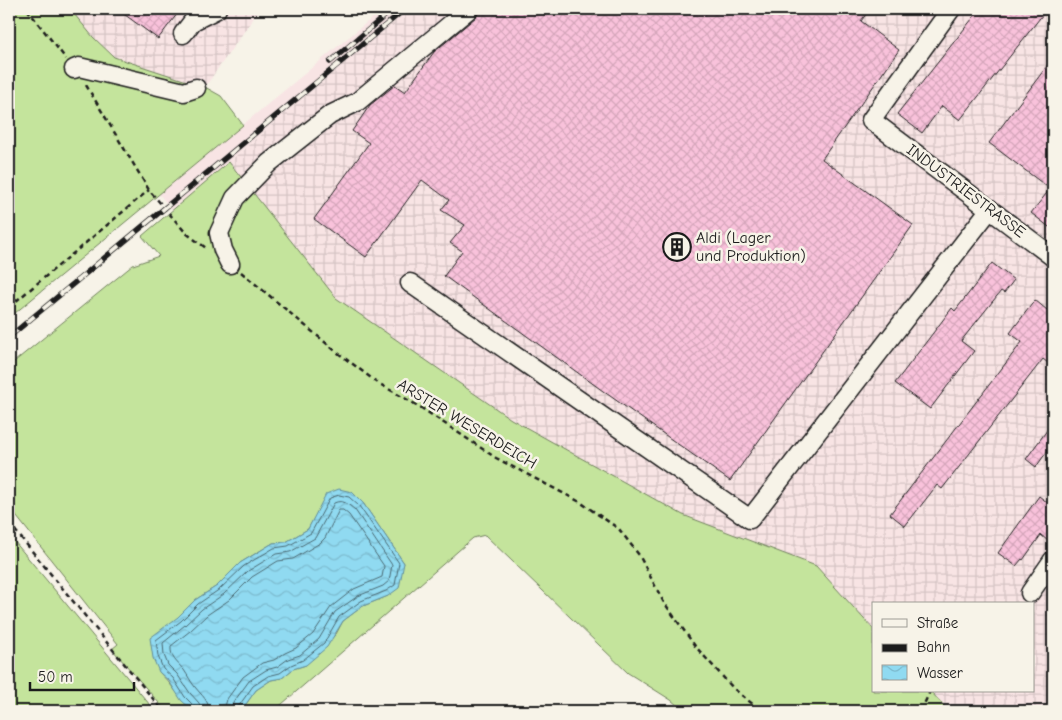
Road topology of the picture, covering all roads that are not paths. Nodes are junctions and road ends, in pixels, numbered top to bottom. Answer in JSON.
{"nodes":[{"id":1,"x":216,"y":9,"type":"edge"},
{"id":2,"x":469,"y":9,"type":"edge"},
{"id":3,"x":952,"y":9,"type":"edge"},
{"id":4,"x":183,"y":34,"type":"dead end"},
{"id":5,"x":74,"y":69,"type":"road end"},
{"id":6,"x":196,"y":88,"type":"dead end"},
{"id":7,"x":990,"y":209,"type":"junction"},
{"id":8,"x":1053,"y":257,"type":"edge"},
{"id":9,"x":230,"y":264,"type":"road end"},
{"id":10,"x":410,"y":283,"type":"dead end"},
{"id":11,"x":1053,"y":560,"type":"edge"},
{"id":12,"x":1030,"y":593,"type":"dead end"}],
"edges":[{"from":1,"to":4,"type":"street"},
{"from":2,"to":9,"type":"street"},
{"from":3,"to":7,"type":"street","name":"INDUSTRIESTRASSE"},
{"from":5,"to":6,"type":"street"},
{"from":7,"to":8,"type":"street","name":"INDUSTRIESTRASSE"},
{"from":7,"to":10,"type":"street"},
{"from":11,"to":12,"type":"street"}]}
